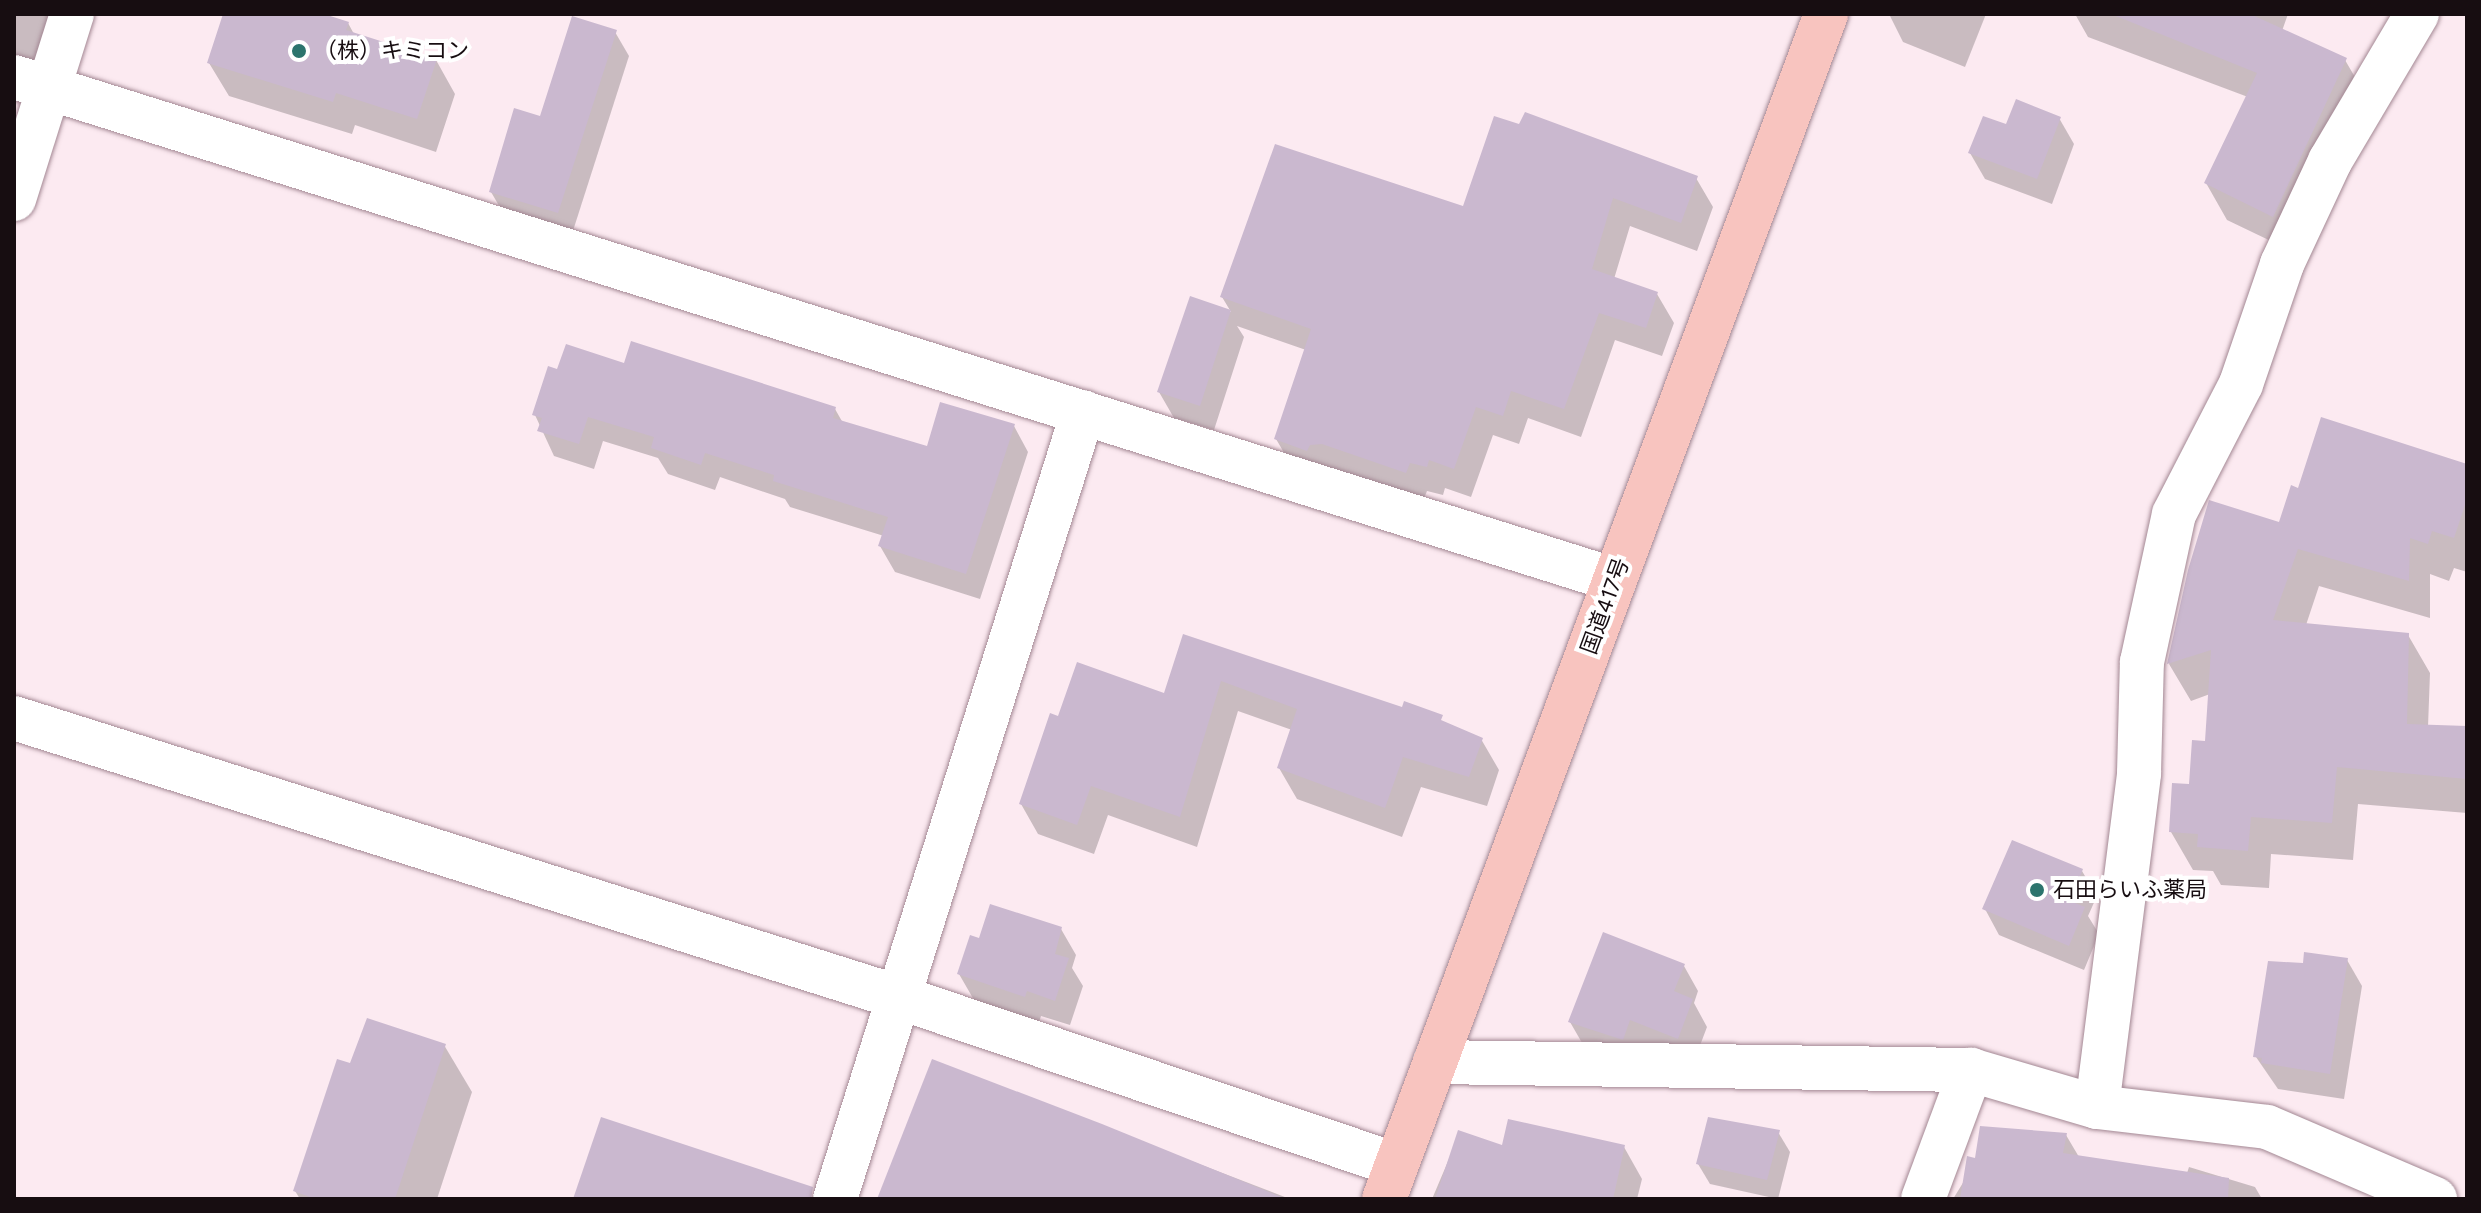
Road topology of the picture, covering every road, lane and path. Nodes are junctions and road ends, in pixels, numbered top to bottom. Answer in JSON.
{"nodes":[{"id":1,"x":72,"y":14,"type":"edge"},
{"id":2,"x":1826,"y":14,"type":"edge"},
{"id":3,"x":2417,"y":14,"type":"edge"},
{"id":4,"x":32,"y":83,"type":"edge"},
{"id":5,"x":14,"y":199,"type":"edge"},
{"id":6,"x":1083,"y":412,"type":"junction"},
{"id":7,"x":1615,"y":580,"type":"junction"},
{"id":8,"x":14,"y":718,"type":"edge"},
{"id":9,"x":901,"y":998,"type":"junction"},
{"id":10,"x":1435,"y":1062,"type":"junction"},
{"id":11,"x":1971,"y":1070,"type":"junction"},
{"id":12,"x":2097,"y":1107,"type":"junction"},
{"id":13,"x":1390,"y":1182,"type":"edge"},
{"id":14,"x":835,"y":1199,"type":"edge"},
{"id":15,"x":1923,"y":1199,"type":"edge"},
{"id":16,"x":2435,"y":1199,"type":"edge"}],
"edges":[{"from":1,"to":4,"type":"street"},
{"from":2,"to":7,"type":"highway","name":"国道417号"},
{"from":3,"to":12,"type":"street"},
{"from":4,"to":5,"type":"street"},
{"from":4,"to":6,"type":"street"},
{"from":6,"to":7,"type":"street"},
{"from":6,"to":9,"type":"street"},
{"from":7,"to":10,"type":"highway","name":"国道417号"},
{"from":8,"to":9,"type":"street"},
{"from":9,"to":13,"type":"street"},
{"from":9,"to":14,"type":"street"},
{"from":10,"to":11,"type":"street"},
{"from":10,"to":13,"type":"highway","name":"国道417号"},
{"from":11,"to":12,"type":"street"},
{"from":11,"to":15,"type":"street"},
{"from":12,"to":16,"type":"street"}]}
